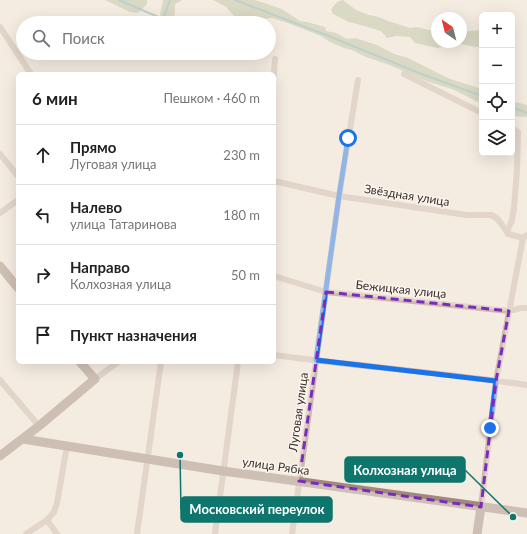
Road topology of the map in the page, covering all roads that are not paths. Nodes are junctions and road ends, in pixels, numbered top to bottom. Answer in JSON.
{"nodes":[{"id":1,"x":0,"y":27,"type":"edge"},
{"id":2,"x":16,"y":51,"type":"edge"},
{"id":3,"x":22,"y":60,"type":"edge"},
{"id":4,"x":275,"y":60,"type":"edge"},
{"id":5,"x":30,"y":72,"type":"edge"},
{"id":6,"x":274,"y":72,"type":"edge"},
{"id":7,"x":404,"y":74,"type":"dead end"},
{"id":8,"x":358,"y":80,"type":"dead end"},
{"id":9,"x":479,"y":112,"type":"edge"},
{"id":10,"x":515,"y":130,"type":"edge"},
{"id":11,"x":0,"y":154,"type":"edge"},
{"id":12,"x":16,"y":174,"type":"edge"},
{"id":13,"x":276,"y":181,"type":"edge"},
{"id":14,"x":339,"y":196,"type":"junction"},
{"id":15,"x":16,"y":201,"type":"edge"},
{"id":16,"x":0,"y":213,"type":"edge"},
{"id":17,"x":508,"y":234,"type":"junction"},
{"id":18,"x":525,"y":236,"type":"edge"},
{"id":19,"x":0,"y":266,"type":"edge"},
{"id":20,"x":276,"y":277,"type":"edge"},
{"id":21,"x":16,"y":286,"type":"edge"},
{"id":22,"x":326,"y":292,"type":"junction"},
{"id":23,"x":527,"y":308,"type":"edge"},
{"id":24,"x":509,"y":311,"type":"junction"},
{"id":25,"x":276,"y":355,"type":"edge"},
{"id":26,"x":316,"y":360,"type":"junction"},
{"id":27,"x":82,"y":364,"type":"edge"},
{"id":28,"x":115,"y":364,"type":"edge"},
{"id":29,"x":161,"y":364,"type":"edge"},
{"id":30,"x":238,"y":364,"type":"edge"},
{"id":31,"x":0,"y":380,"type":"edge"},
{"id":32,"x":94,"y":380,"type":"junction"},
{"id":33,"x":496,"y":381,"type":"junction"},
{"id":34,"x":527,"y":386,"type":"edge"},
{"id":35,"x":39,"y":426,"type":"junction"},
{"id":36,"x":23,"y":439,"type":"junction"},
{"id":37,"x":68,"y":446,"type":"junction"},
{"id":38,"x":0,"y":456,"type":"edge"},
{"id":39,"x":148,"y":459,"type":"junction"},
{"id":40,"x":223,"y":471,"type":"junction"},
{"id":41,"x":299,"y":481,"type":"junction"},
{"id":42,"x":481,"y":507,"type":"junction"},
{"id":43,"x":527,"y":513,"type":"edge"},
{"id":44,"x":47,"y":520,"type":"junction"},
{"id":45,"x":26,"y":534,"type":"edge"},
{"id":46,"x":57,"y":534,"type":"edge"},
{"id":47,"x":137,"y":534,"type":"edge"},
{"id":48,"x":215,"y":534,"type":"edge"},
{"id":49,"x":292,"y":534,"type":"edge"},
{"id":50,"x":477,"y":534,"type":"edge"}],
"edges":[{"from":1,"to":2,"type":"street"},
{"from":3,"to":5,"type":"street"},
{"from":4,"to":6,"type":"street"},
{"from":7,"to":9,"type":"street"},
{"from":8,"to":14,"type":"street","name":"Луговая улица"},
{"from":10,"to":17,"type":"street"},
{"from":11,"to":12,"type":"street"},
{"from":13,"to":14,"type":"street","name":"Звёздная улица"},
{"from":14,"to":17,"type":"street","name":"Звёздная улица"},
{"from":14,"to":22,"type":"street","name":"Луговая улица"},
{"from":15,"to":16,"type":"street"},
{"from":17,"to":18,"type":"street"},
{"from":18,"to":24,"type":"street"},
{"from":19,"to":21,"type":"main road"},
{"from":20,"to":22,"type":"street","name":"Бежицкая улица"},
{"from":22,"to":24,"type":"street","name":"Бежицкая улица"},
{"from":22,"to":26,"type":"street","name":"Луговая улица"},
{"from":23,"to":24,"type":"street","name":"Бежицкая улица"},
{"from":24,"to":33,"type":"street"},
{"from":25,"to":26,"type":"street"},
{"from":26,"to":33,"type":"street"},
{"from":26,"to":41,"type":"street","name":"Луговая улица"},
{"from":27,"to":32,"type":"main road"},
{"from":28,"to":32,"type":"street"},
{"from":29,"to":39,"type":"street"},
{"from":30,"to":40,"type":"street"},
{"from":31,"to":35,"type":"street"},
{"from":32,"to":35,"type":"main road"},
{"from":33,"to":34,"type":"street"},
{"from":33,"to":42,"type":"street"},
{"from":35,"to":36,"type":"main road"},
{"from":36,"to":37,"type":"main road","name":"улица Рябка"},
{"from":36,"to":38,"type":"main road"},
{"from":37,"to":39,"type":"main road","name":"улица Рябка"},
{"from":37,"to":44,"type":"street"},
{"from":39,"to":40,"type":"main road","name":"улица Рябка"},
{"from":39,"to":47,"type":"street"},
{"from":40,"to":41,"type":"main road","name":"улица Рябка"},
{"from":40,"to":48,"type":"street"},
{"from":41,"to":42,"type":"main road","name":"улица Рябка"},
{"from":41,"to":49,"type":"street","name":"Луговая улица"},
{"from":42,"to":43,"type":"main road","name":"улица Рябка"},
{"from":42,"to":50,"type":"main road"},
{"from":44,"to":45,"type":"street"},
{"from":44,"to":46,"type":"street"}]}
